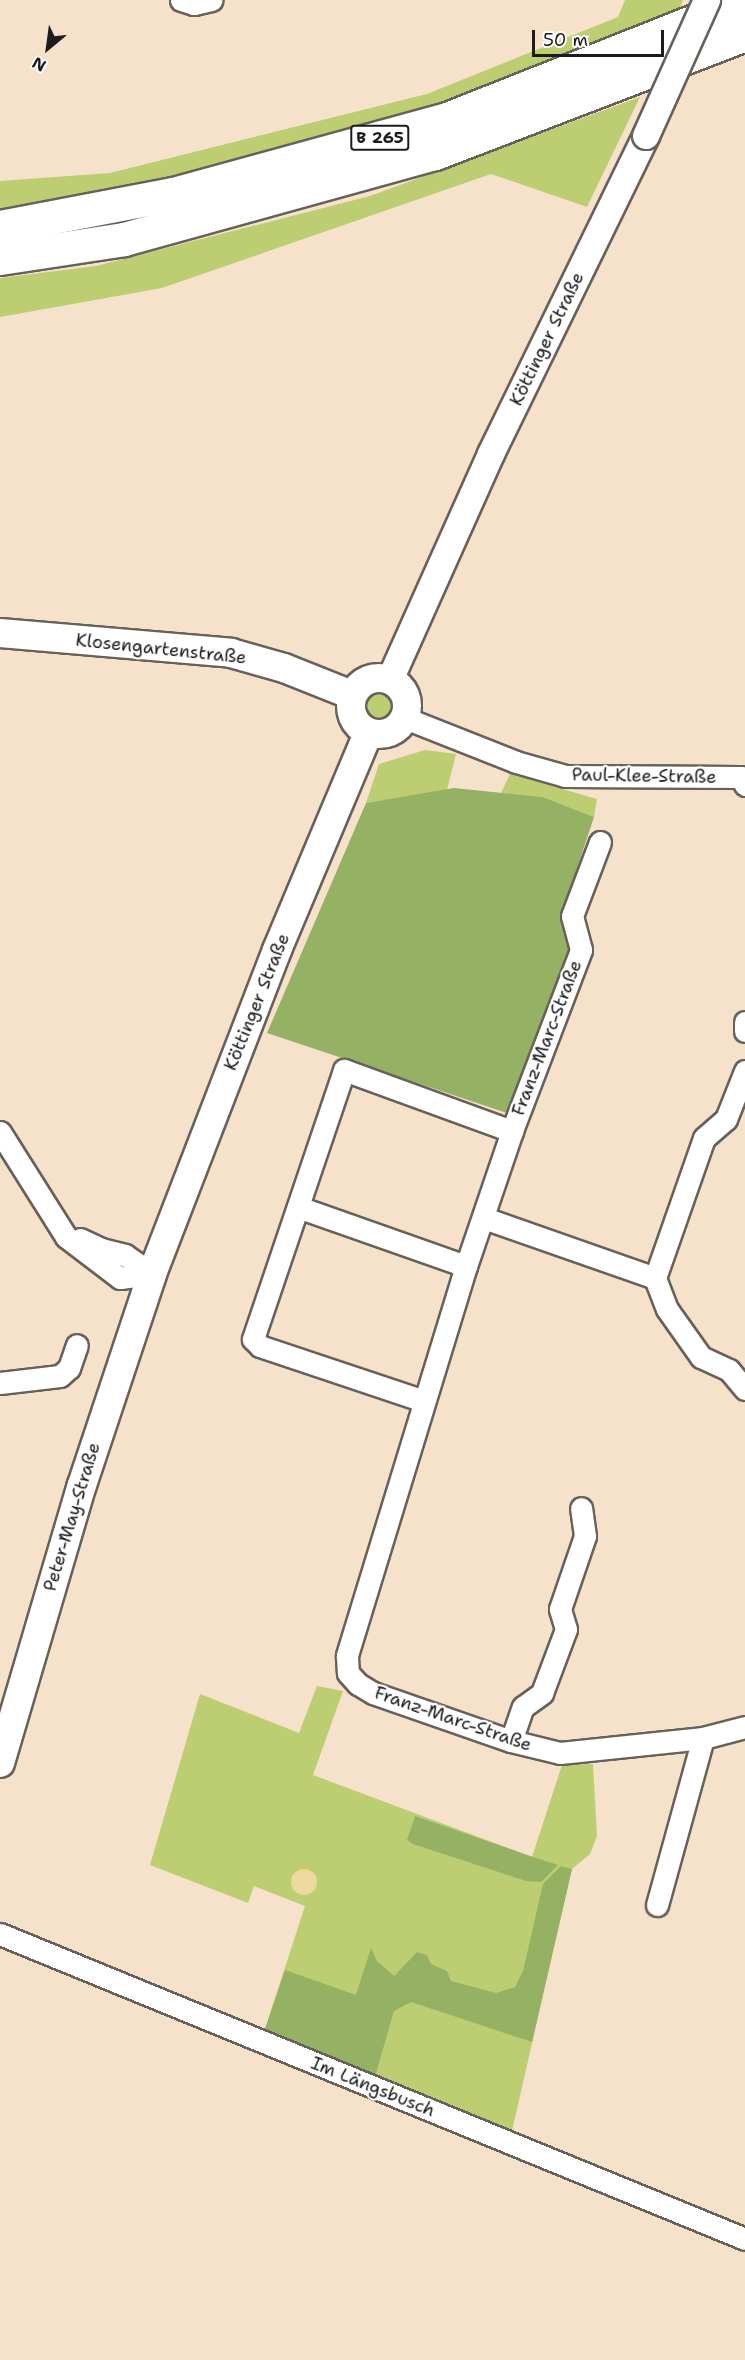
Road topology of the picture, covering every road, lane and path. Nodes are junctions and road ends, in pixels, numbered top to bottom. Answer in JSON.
{"nodes":[{"id":1,"x":181,"y":0,"type":"edge"},
{"id":2,"x":212,"y":0,"type":"edge"},
{"id":3,"x":707,"y":0,"type":"edge"},
{"id":4,"x":745,"y":1,"type":"edge"},
{"id":5,"x":745,"y":34,"type":"edge"},
{"id":6,"x":0,"y":227,"type":"edge"},
{"id":7,"x":0,"y":258,"type":"edge"},
{"id":8,"x":0,"y":633,"type":"edge"},
{"id":9,"x":390,"y":680,"type":"junction"},
{"id":10,"x":352,"y":695,"type":"junction"},
{"id":11,"x":405,"y":718,"type":"junction"},
{"id":12,"x":368,"y":733,"type":"junction"},
{"id":13,"x":745,"y":785,"type":"edge"},
{"id":14,"x":600,"y":842,"type":"dead end"},
{"id":15,"x":745,"y":1022,"type":"edge"},
{"id":16,"x":745,"y":1031,"type":"edge"},
{"id":17,"x":745,"y":1071,"type":"edge"},
{"id":18,"x":512,"y":1131,"type":"junction"},
{"id":19,"x":0,"y":1132,"type":"edge"},
{"id":20,"x":298,"y":1207,"type":"junction"},
{"id":21,"x":484,"y":1218,"type":"junction"},
{"id":22,"x":466,"y":1266,"type":"junction"},
{"id":23,"x":152,"y":1274,"type":"junction"},
{"id":24,"x":655,"y":1278,"type":"junction"},
{"id":25,"x":77,"y":1345,"type":"dead end"},
{"id":26,"x":0,"y":1383,"type":"edge"},
{"id":27,"x":745,"y":1389,"type":"edge"},
{"id":28,"x":424,"y":1401,"type":"junction"},
{"id":29,"x":581,"y":1508,"type":"dead end"},
{"id":30,"x":745,"y":1727,"type":"edge"},
{"id":31,"x":703,"y":1738,"type":"junction"},
{"id":32,"x":511,"y":1741,"type":"junction"},
{"id":33,"x":0,"y":1763,"type":"edge"},
{"id":34,"x":657,"y":1905,"type":"dead end"},
{"id":35,"x":0,"y":1934,"type":"edge"},
{"id":36,"x":745,"y":2239,"type":"edge"}],
"edges":[{"from":1,"to":2,"type":"street"},
{"from":3,"to":9,"type":"street","name":"Köttinger Straße","bridge":true},
{"from":4,"to":6,"type":"main road","number":"B 265"},
{"from":5,"to":7,"type":"main road","number":"B 265"},
{"from":8,"to":10,"type":"main road","name":"Klosengartenstraße"},
{"from":9,"to":10,"type":"main road"},
{"from":9,"to":11,"type":"main road"},
{"from":10,"to":12,"type":"main road"},
{"from":11,"to":12,"type":"main road"},
{"from":11,"to":13,"type":"street","name":"Paul-Klee-Straße"},
{"from":12,"to":23,"type":"main road","name":"Köttinger Straße"},
{"from":14,"to":18,"type":"street","name":"Franz-Marc-Straße"},
{"from":15,"to":16,"type":"street"},
{"from":17,"to":24,"type":"street"},
{"from":18,"to":20,"type":"street","name":"Franz-Marc-Straße"},
{"from":18,"to":21,"type":"street","name":"Franz-Marc-Straße"},
{"from":19,"to":23,"type":"street"},
{"from":20,"to":22,"type":"street"},
{"from":20,"to":28,"type":"street","name":"Franz-Marc-Straße"},
{"from":21,"to":22,"type":"street","name":"Franz-Marc-Straße"},
{"from":21,"to":24,"type":"street"},
{"from":22,"to":28,"type":"street","name":"Franz-Marc-Straße"},
{"from":23,"to":33,"type":"main road","name":"Peter-May-Straße"},
{"from":24,"to":27,"type":"street"},
{"from":25,"to":26,"type":"street"},
{"from":28,"to":32,"type":"street","name":"Franz-Marc-Straße"},
{"from":29,"to":32,"type":"street"},
{"from":30,"to":31,"type":"street","name":"Franz-Marc-Straße"},
{"from":31,"to":32,"type":"street","name":"Franz-Marc-Straße"},
{"from":31,"to":34,"type":"street"},
{"from":35,"to":36,"type":"street","name":"Im Längsbusch"}]}
